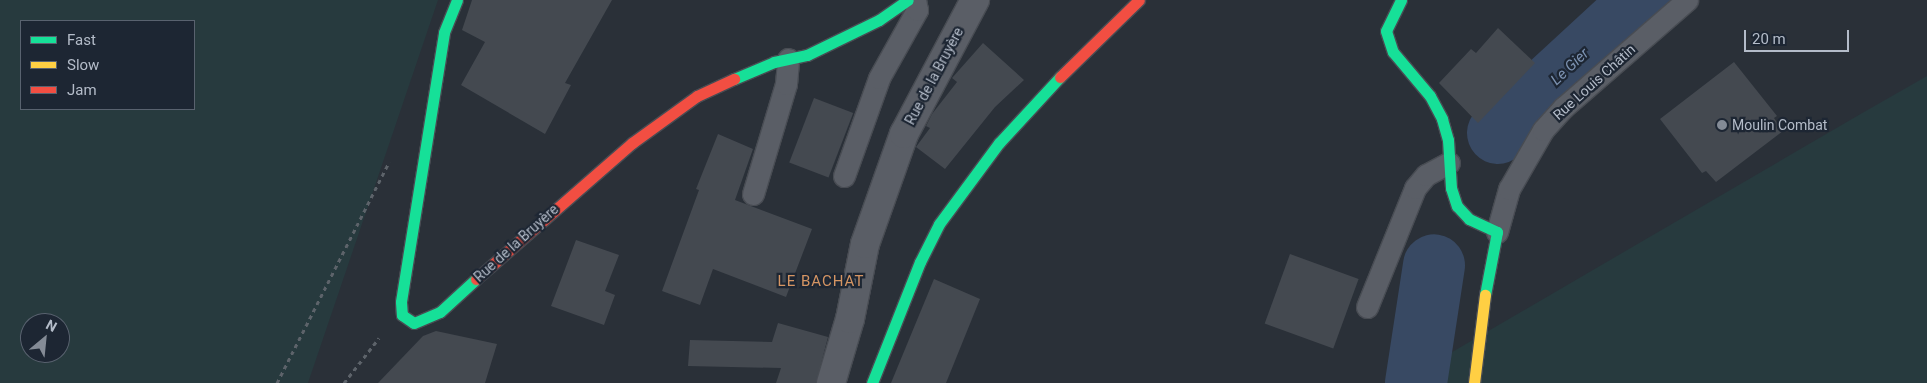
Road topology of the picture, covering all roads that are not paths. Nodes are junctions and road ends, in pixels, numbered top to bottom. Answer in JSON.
{"nodes":[{"id":1,"x":457,"y":0,"type":"edge"},
{"id":2,"x":908,"y":0,"type":"edge"},
{"id":3,"x":915,"y":0,"type":"edge"},
{"id":4,"x":975,"y":0,"type":"edge"},
{"id":5,"x":1139,"y":0,"type":"edge"},
{"id":6,"x":1401,"y":0,"type":"edge"},
{"id":7,"x":1687,"y":0,"type":"edge"},
{"id":8,"x":788,"y":59,"type":"junction"},
{"id":9,"x":1450,"y":163,"type":"junction"},
{"id":10,"x":844,"y":176,"type":"dead end"},
{"id":11,"x":754,"y":194,"type":"dead end"},
{"id":12,"x":1497,"y":232,"type":"junction"},
{"id":13,"x":1367,"y":307,"type":"dead end"},
{"id":14,"x":831,"y":383,"type":"edge"},
{"id":15,"x":872,"y":383,"type":"edge"},
{"id":16,"x":1474,"y":383,"type":"edge"}],
"edges":[{"from":1,"to":8,"type":"street","name":"Rue de la Bruyère"},
{"from":2,"to":8,"type":"street","name":"Rue de la Bruyère"},
{"from":3,"to":10,"type":"lane"},
{"from":4,"to":14,"type":"street","name":"Rue de la Bruyère"},
{"from":5,"to":15,"type":"street"},
{"from":6,"to":9,"type":"street"},
{"from":7,"to":12,"type":"lane","name":"Rue Louis Châtin"},
{"from":8,"to":11,"type":"lane"},
{"from":9,"to":12,"type":"street"},
{"from":9,"to":13,"type":"lane"},
{"from":12,"to":16,"type":"street"}]}
